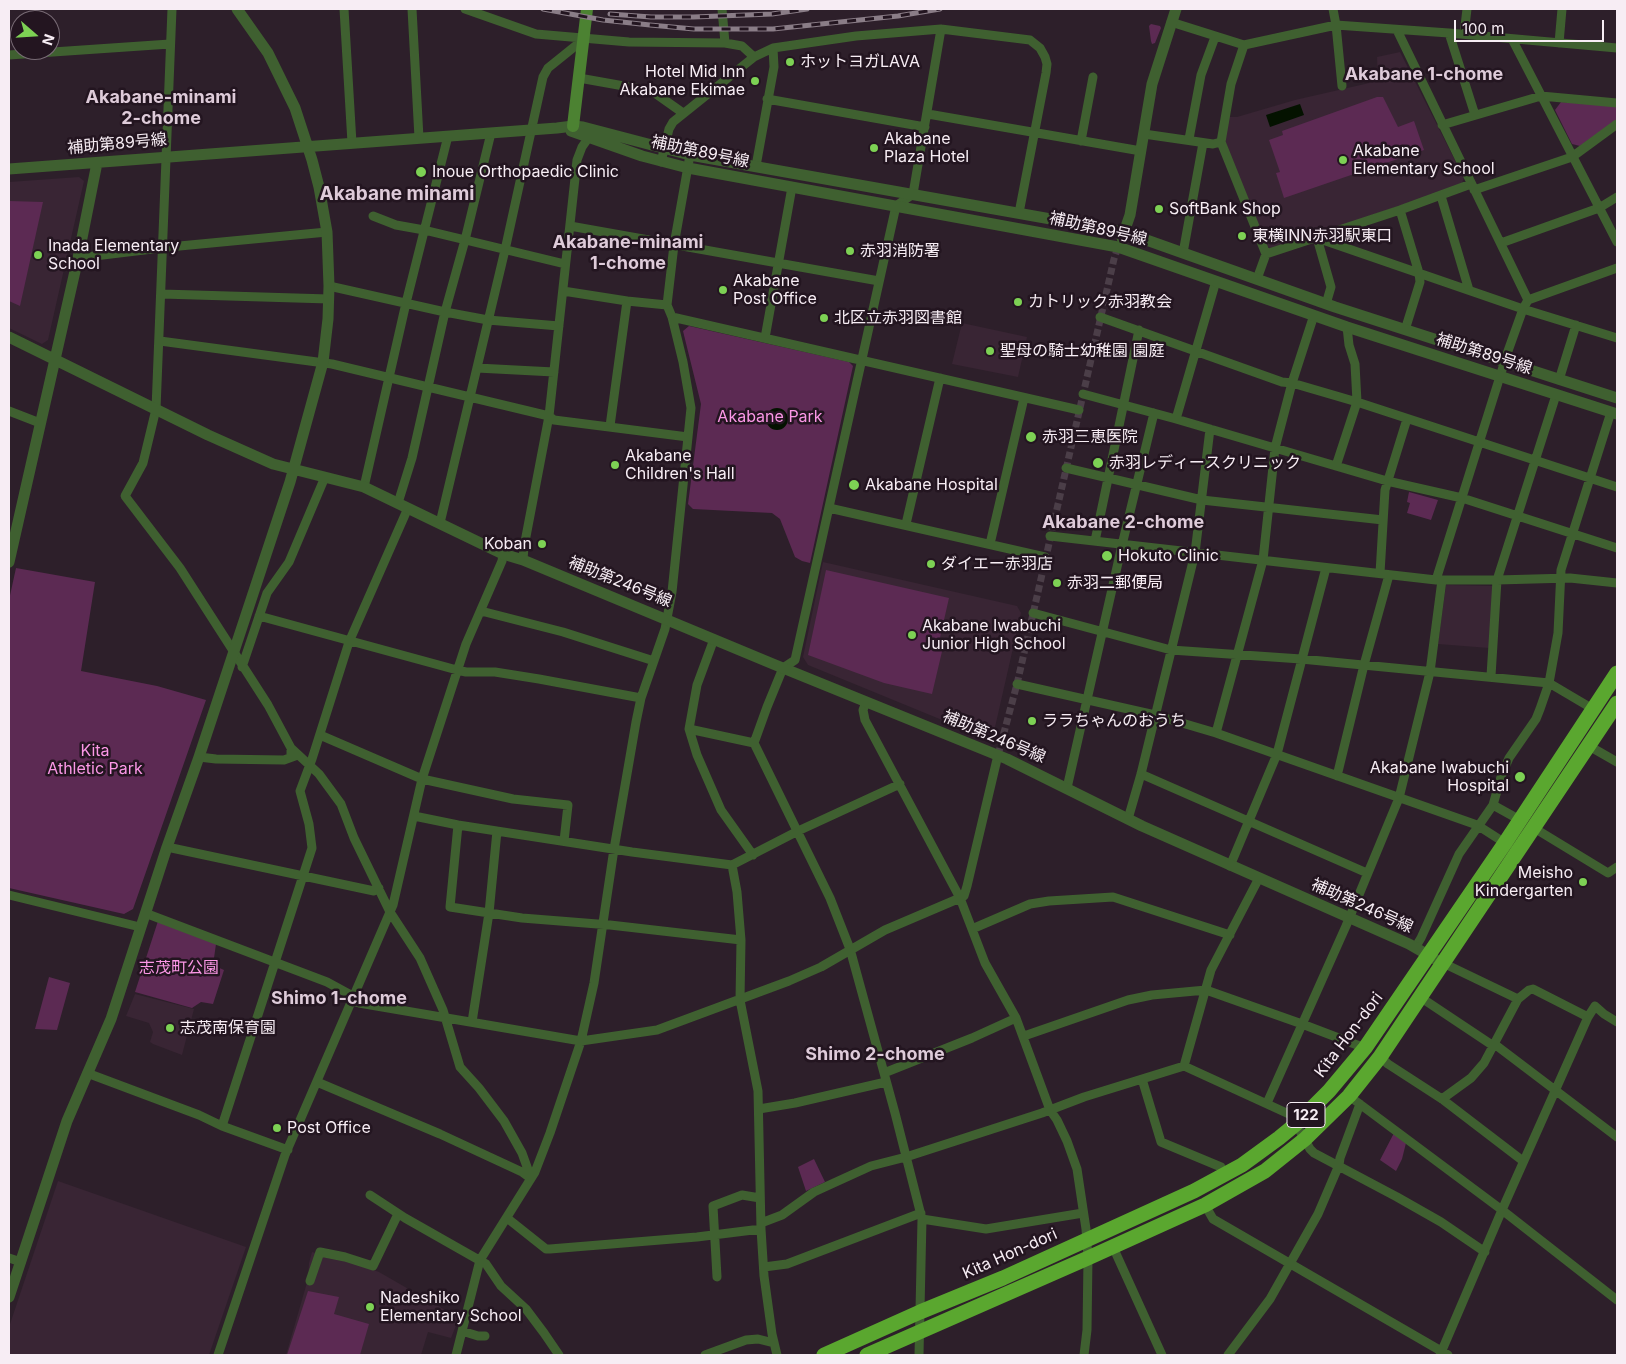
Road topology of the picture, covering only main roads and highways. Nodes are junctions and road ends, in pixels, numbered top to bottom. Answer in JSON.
{"nodes":[{"id":1,"x":587,"y":9,"type":"edge"},
{"id":2,"x":573,"y":126,"type":"road end"},
{"id":3,"x":1617,"y":673,"type":"edge"},
{"id":4,"x":1617,"y":703,"type":"edge"},
{"id":5,"x":824,"y":1355,"type":"edge"},
{"id":6,"x":867,"y":1355,"type":"edge"}],
"edges":[{"from":1,"to":2,"type":"main road"},
{"from":3,"to":5,"type":"highway","name":"Kita Hon-dori","number":"122"},
{"from":4,"to":6,"type":"highway","number":"122"}]}
